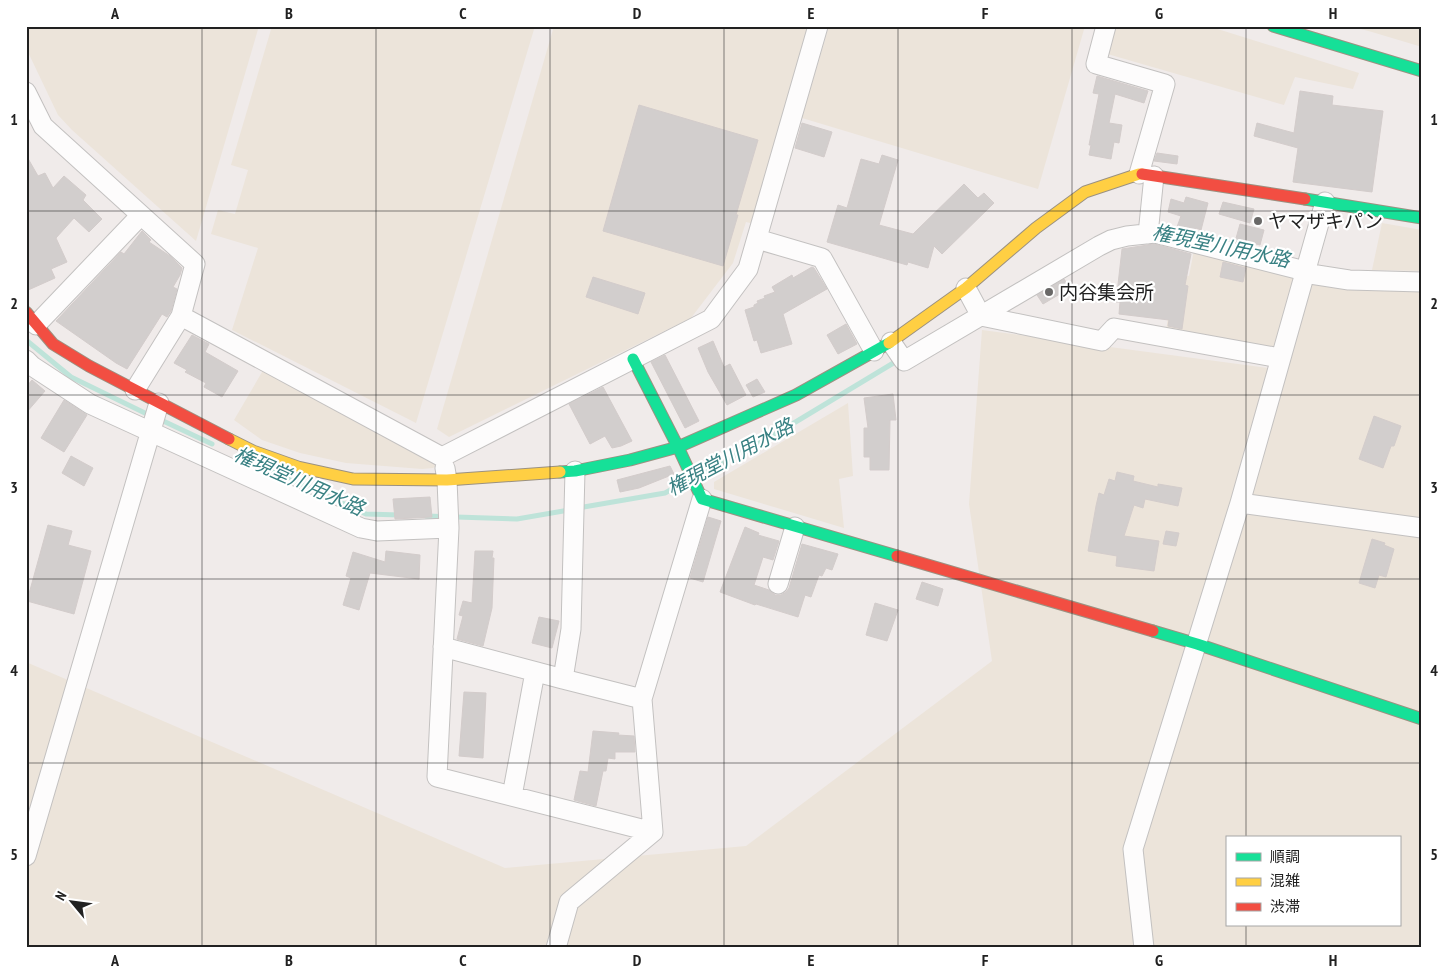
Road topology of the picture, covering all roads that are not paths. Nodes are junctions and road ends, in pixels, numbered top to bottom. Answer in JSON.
{"nodes":[{"id":1,"x":818,"y":26,"type":"edge"},
{"id":2,"x":1106,"y":26,"type":"edge"},
{"id":3,"x":1273,"y":26,"type":"edge"},
{"id":4,"x":1422,"y":71,"type":"edge"},
{"id":5,"x":26,"y":92,"type":"edge"},
{"id":6,"x":1147,"y":175,"type":"junction"},
{"id":7,"x":1325,"y":202,"type":"junction"},
{"id":8,"x":141,"y":215,"type":"junction"},
{"id":9,"x":1422,"y":218,"type":"edge"},
{"id":10,"x":1148,"y":234,"type":"junction"},
{"id":11,"x":757,"y":239,"type":"junction"},
{"id":12,"x":1305,"y":272,"type":"junction"},
{"id":13,"x":1422,"y":282,"type":"edge"},
{"id":14,"x":966,"y":288,"type":"junction"},
{"id":15,"x":180,"y":316,"type":"junction"},
{"id":16,"x":982,"y":316,"type":"junction"},
{"id":17,"x":31,"y":318,"type":"edge"},
{"id":18,"x":891,"y":342,"type":"junction"},
{"id":19,"x":52,"y":344,"type":"junction"},
{"id":20,"x":874,"y":351,"type":"junction"},
{"id":21,"x":1280,"y":358,"type":"junction"},
{"id":22,"x":633,"y":359,"type":"junction"},
{"id":23,"x":29,"y":363,"type":"edge"},
{"id":24,"x":136,"y":390,"type":"junction"},
{"id":25,"x":159,"y":403,"type":"junction"},
{"id":26,"x":150,"y":432,"type":"junction"},
{"id":27,"x":678,"y":447,"type":"junction"},
{"id":28,"x":442,"y":458,"type":"junction"},
{"id":29,"x":575,"y":471,"type":"junction"},
{"id":30,"x":447,"y":480,"type":"junction"},
{"id":31,"x":702,"y":499,"type":"junction"},
{"id":32,"x":1240,"y":503,"type":"junction"},
{"id":33,"x":795,"y":527,"type":"junction"},
{"id":34,"x":449,"y":528,"type":"junction"},
{"id":35,"x":1422,"y":528,"type":"edge"},
{"id":36,"x":778,"y":584,"type":"dead end"},
{"id":37,"x":1197,"y":644,"type":"junction"},
{"id":38,"x":443,"y":647,"type":"junction"},
{"id":39,"x":535,"y":672,"type":"junction"},
{"id":40,"x":563,"y":679,"type":"junction"},
{"id":41,"x":642,"y":699,"type":"junction"},
{"id":42,"x":1422,"y":719,"type":"edge"},
{"id":43,"x":512,"y":796,"type":"junction"},
{"id":44,"x":653,"y":832,"type":"junction"},
{"id":45,"x":26,"y":856,"type":"edge"},
{"id":46,"x":556,"y":948,"type":"edge"},
{"id":47,"x":1144,"y":948,"type":"edge"}],
"edges":[{"from":1,"to":11,"type":"street"},
{"from":2,"to":6,"type":"street"},
{"from":3,"to":4,"type":"street"},
{"from":5,"to":8,"type":"street"},
{"from":6,"to":7,"type":"street"},
{"from":6,"to":10,"type":"street"},
{"from":6,"to":14,"type":"street"},
{"from":7,"to":9,"type":"street"},
{"from":7,"to":12,"type":"street"},
{"from":8,"to":15,"type":"street"},
{"from":8,"to":17,"type":"street"},
{"from":10,"to":12,"type":"street"},
{"from":10,"to":16,"type":"street"},
{"from":11,"to":20,"type":"street"},
{"from":11,"to":22,"type":"street"},
{"from":12,"to":13,"type":"street"},
{"from":12,"to":21,"type":"street"},
{"from":14,"to":16,"type":"street"},
{"from":14,"to":18,"type":"street"},
{"from":15,"to":24,"type":"street"},
{"from":15,"to":28,"type":"street"},
{"from":16,"to":18,"type":"street"},
{"from":16,"to":21,"type":"street"},
{"from":17,"to":19,"type":"street"},
{"from":18,"to":20,"type":"street"},
{"from":19,"to":23,"type":"street"},
{"from":19,"to":24,"type":"street"},
{"from":20,"to":27,"type":"street"},
{"from":21,"to":32,"type":"street"},
{"from":22,"to":27,"type":"street"},
{"from":22,"to":28,"type":"street"},
{"from":23,"to":26,"type":"street"},
{"from":24,"to":25,"type":"street"},
{"from":25,"to":26,"type":"street"},
{"from":25,"to":30,"type":"street"},
{"from":26,"to":34,"type":"street"},
{"from":26,"to":45,"type":"street"},
{"from":27,"to":29,"type":"street"},
{"from":27,"to":31,"type":"street"},
{"from":28,"to":30,"type":"street"},
{"from":29,"to":30,"type":"street"},
{"from":29,"to":40,"type":"street"},
{"from":30,"to":34,"type":"street"},
{"from":31,"to":33,"type":"street"},
{"from":31,"to":41,"type":"street"},
{"from":32,"to":35,"type":"street"},
{"from":32,"to":37,"type":"street"},
{"from":33,"to":36,"type":"street"},
{"from":33,"to":37,"type":"street"},
{"from":34,"to":38,"type":"street"},
{"from":37,"to":42,"type":"street"},
{"from":37,"to":47,"type":"street"},
{"from":38,"to":39,"type":"street"},
{"from":38,"to":43,"type":"street"},
{"from":39,"to":40,"type":"street"},
{"from":39,"to":43,"type":"street"},
{"from":40,"to":41,"type":"street"},
{"from":41,"to":44,"type":"street"},
{"from":43,"to":44,"type":"street"},
{"from":44,"to":46,"type":"street"}]}
